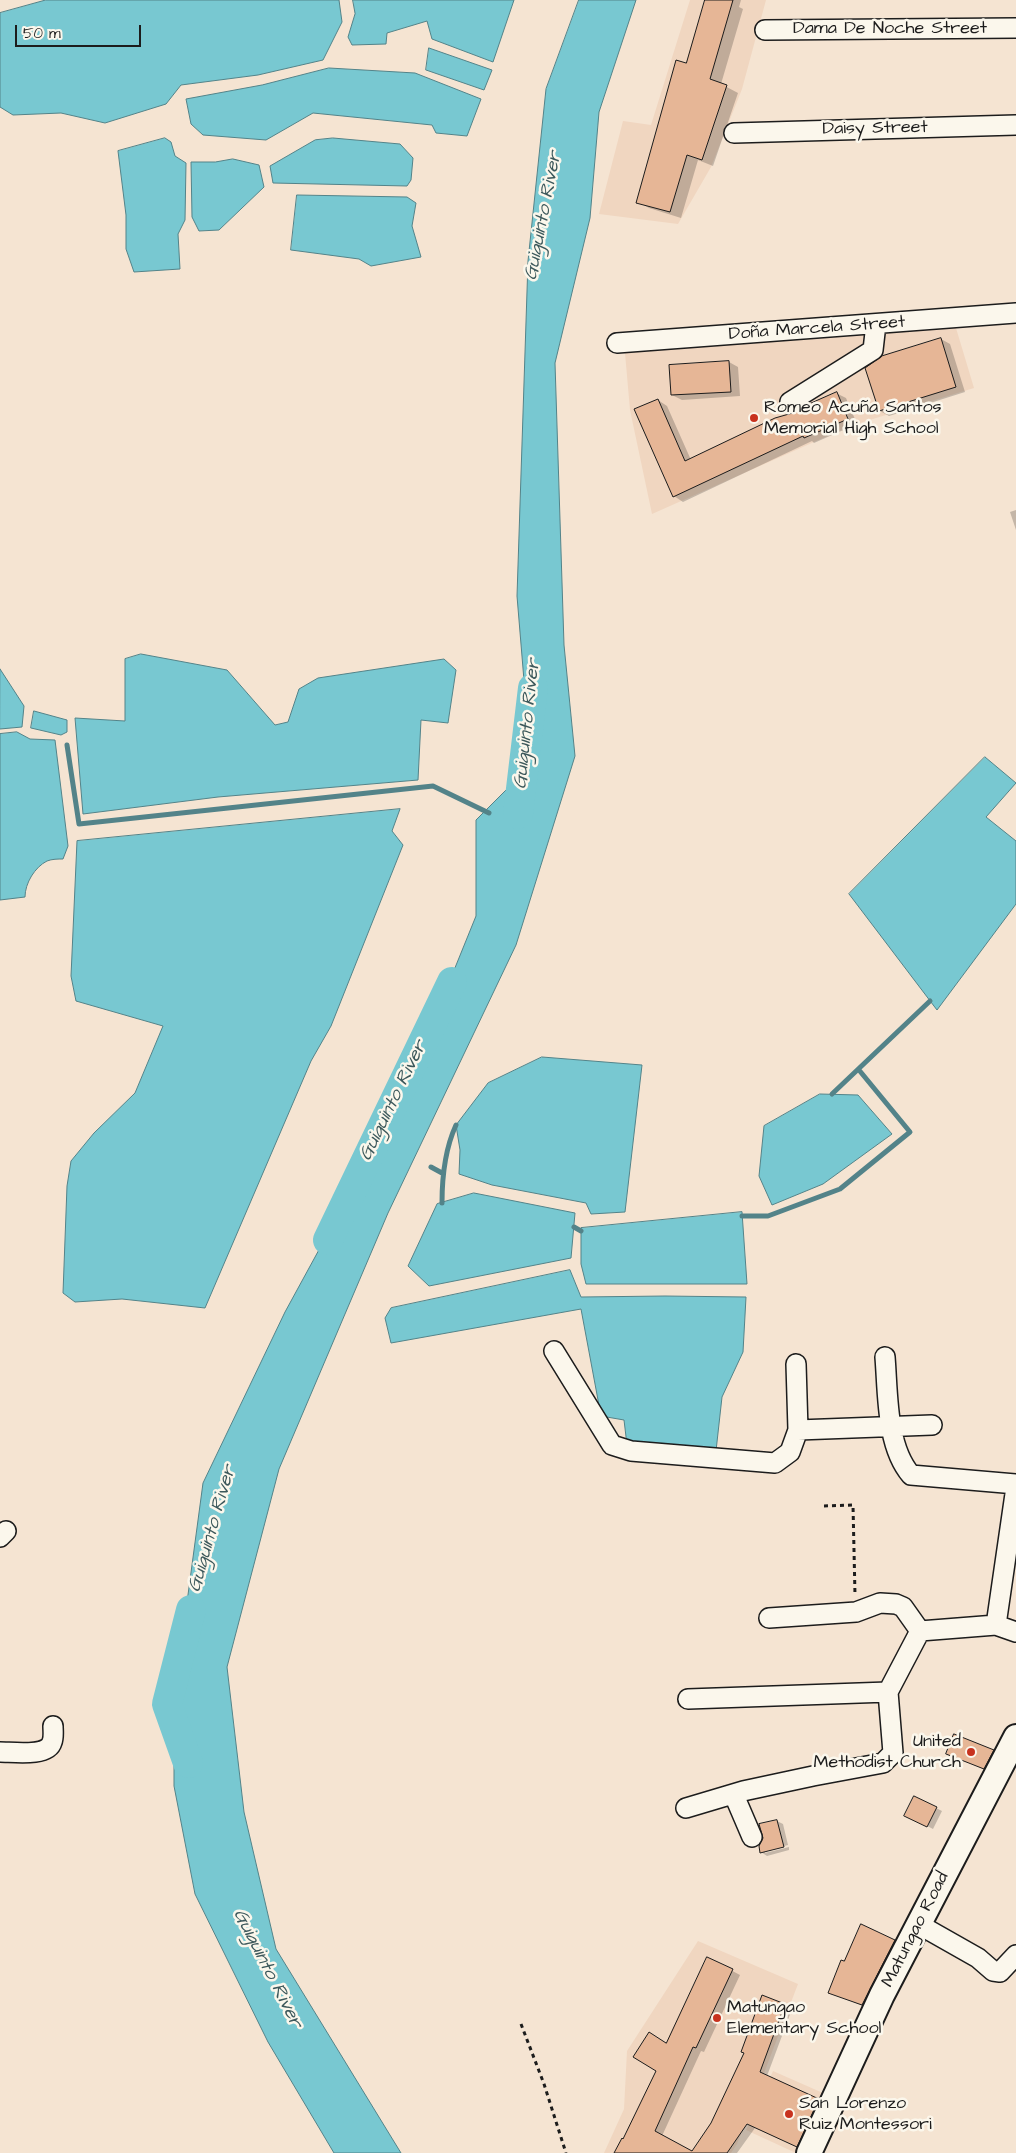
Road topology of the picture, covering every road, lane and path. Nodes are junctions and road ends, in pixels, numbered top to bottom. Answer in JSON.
{"nodes":[{"id":1,"x":1016,"y":28,"type":"edge"},
{"id":2,"x":765,"y":30,"type":"dead end"},
{"id":3,"x":1016,"y":125,"type":"edge"},
{"id":4,"x":734,"y":132,"type":"dead end"},
{"id":5,"x":1016,"y":313,"type":"edge"},
{"id":6,"x":876,"y":324,"type":"junction"},
{"id":7,"x":617,"y":343,"type":"dead end"},
{"id":8,"x":790,"y":402,"type":"dead end"},
{"id":9,"x":554,"y":1351,"type":"dead end"},
{"id":10,"x":885,"y":1357,"type":"dead end"},
{"id":11,"x":796,"y":1364,"type":"dead end"},
{"id":12,"x":932,"y":1425,"type":"dead end"},
{"id":13,"x":890,"y":1428,"type":"junction"},
{"id":14,"x":798,"y":1430,"type":"junction"},
{"id":15,"x":1016,"y":1485,"type":"edge"},
{"id":16,"x":824,"y":1506,"type":"dead end"},
{"id":17,"x":856,"y":1612,"type":"junction"},
{"id":18,"x":769,"y":1618,"type":"dead end"},
{"id":19,"x":996,"y":1625,"type":"junction"},
{"id":20,"x":920,"y":1631,"type":"junction"},
{"id":21,"x":1016,"y":1632,"type":"edge"},
{"id":22,"x":888,"y":1692,"type":"junction"},
{"id":23,"x":688,"y":1699,"type":"dead end"},
{"id":24,"x":53,"y":1726,"type":"dead end"},
{"id":25,"x":1016,"y":1737,"type":"edge"},
{"id":26,"x":0,"y":1752,"type":"edge"},
{"id":27,"x":734,"y":1795,"type":"junction"},
{"id":28,"x":686,"y":1808,"type":"dead end"},
{"id":29,"x":752,"y":1837,"type":"dead end"},
{"id":30,"x":918,"y":1924,"type":"junction"},
{"id":31,"x":1016,"y":1955,"type":"edge"},
{"id":32,"x":521,"y":2024,"type":"dead end"},
{"id":33,"x":566,"y":2153,"type":"edge"},
{"id":34,"x":809,"y":2153,"type":"edge"}],
"edges":[{"from":1,"to":2,"type":"street","name":"Dama De Noche Street"},
{"from":3,"to":4,"type":"street","name":"Daisy Street"},
{"from":5,"to":6,"type":"street","name":"Doña Marcela Street"},
{"from":6,"to":7,"type":"street","name":"Doña Marcela Street"},
{"from":6,"to":8,"type":"street"},
{"from":9,"to":14,"type":"street"},
{"from":10,"to":13,"type":"street"},
{"from":11,"to":14,"type":"street"},
{"from":12,"to":13,"type":"street"},
{"from":13,"to":14,"type":"street"},
{"from":13,"to":15,"type":"street"},
{"from":15,"to":19,"type":"street"},
{"from":16,"to":17,"type":"path"},
{"from":17,"to":18,"type":"street"},
{"from":17,"to":20,"type":"street"},
{"from":19,"to":20,"type":"street"},
{"from":19,"to":21,"type":"street"},
{"from":20,"to":22,"type":"street"},
{"from":22,"to":23,"type":"street"},
{"from":22,"to":27,"type":"street"},
{"from":24,"to":26,"type":"street"},
{"from":25,"to":30,"type":"main road","name":"Matungao Road"},
{"from":27,"to":28,"type":"street"},
{"from":27,"to":29,"type":"street"},
{"from":30,"to":31,"type":"street"},
{"from":30,"to":34,"type":"main road","name":"Matungao Road"},
{"from":32,"to":33,"type":"path"}]}
